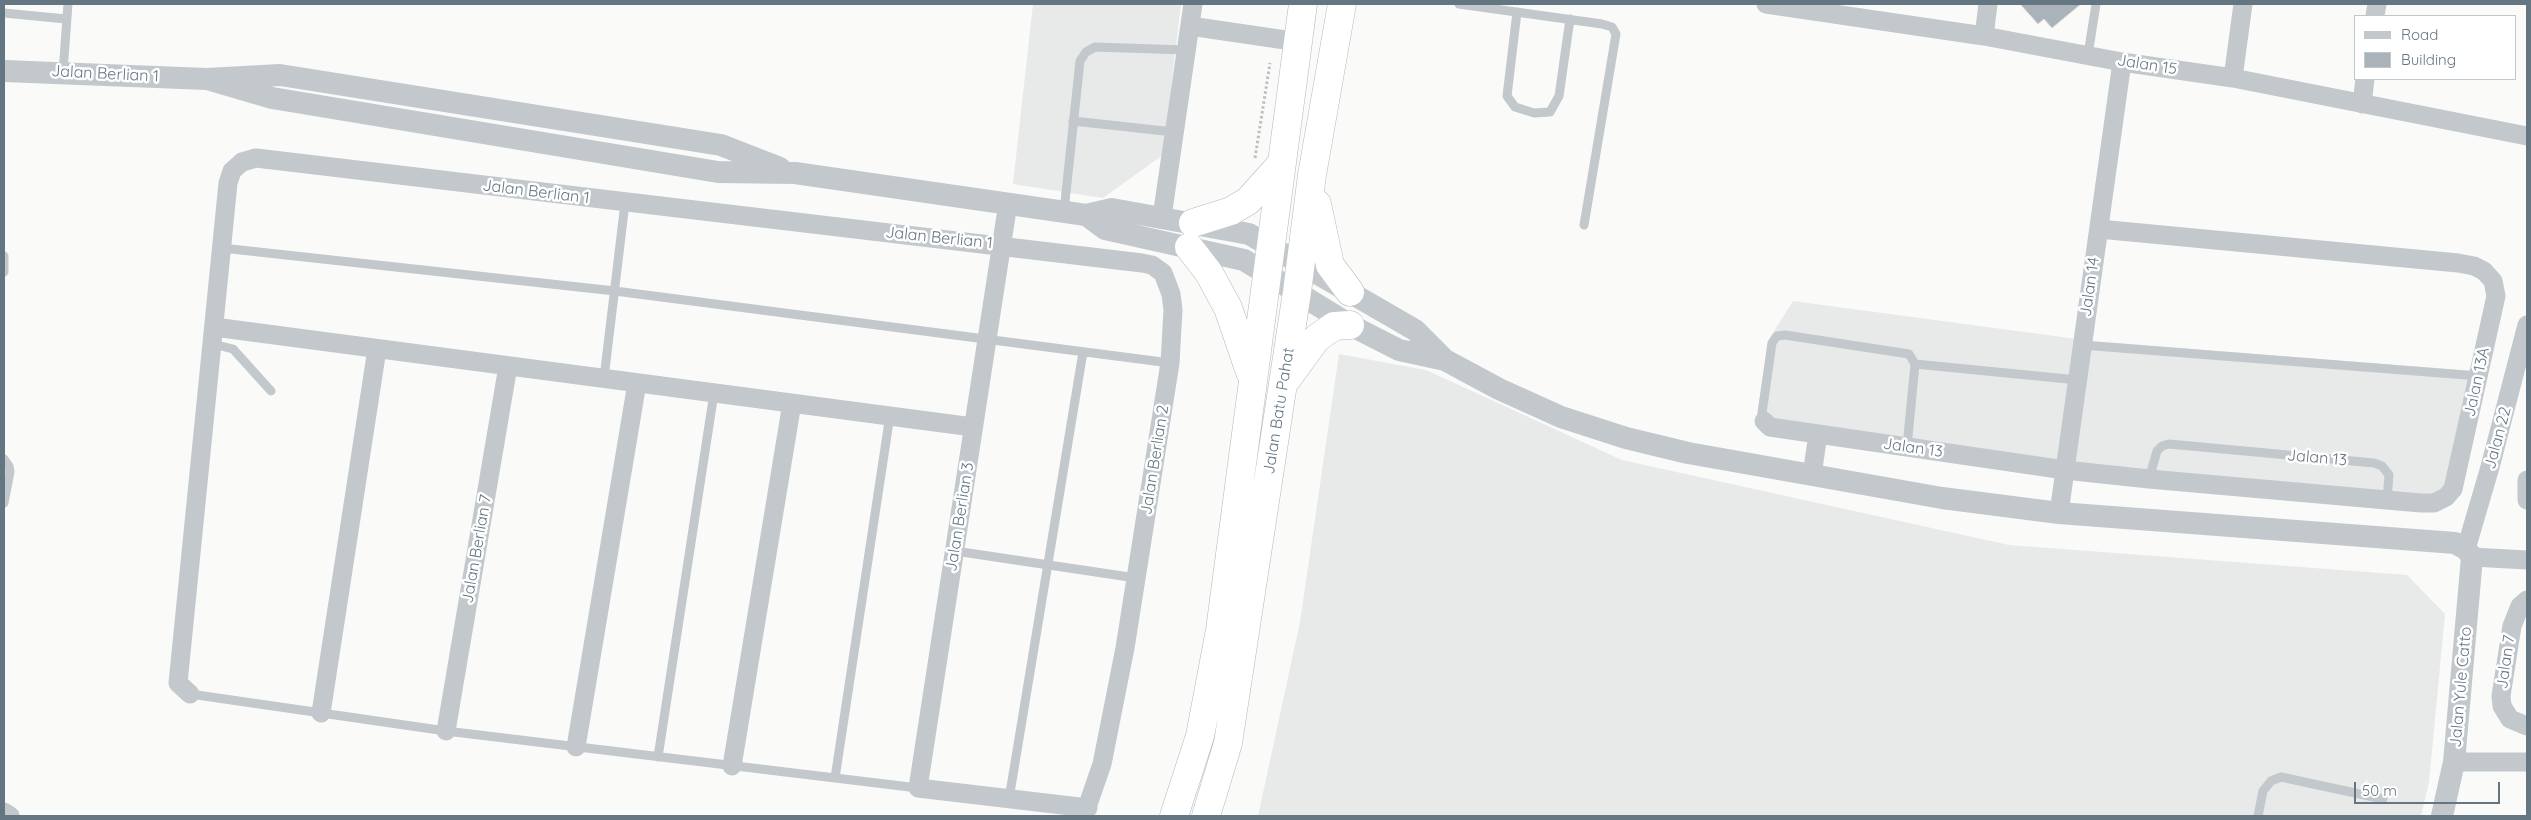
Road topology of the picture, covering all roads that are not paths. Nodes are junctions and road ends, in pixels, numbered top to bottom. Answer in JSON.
{"nodes":[{"id":1,"x":68,"y":4,"type":"edge"},
{"id":2,"x":1193,"y":4,"type":"edge"},
{"id":3,"x":1303,"y":4,"type":"edge"},
{"id":4,"x":1342,"y":4,"type":"edge"},
{"id":5,"x":1460,"y":4,"type":"edge"},
{"id":6,"x":1766,"y":4,"type":"edge"},
{"id":7,"x":1988,"y":4,"type":"edge"},
{"id":8,"x":2096,"y":4,"type":"edge"},
{"id":9,"x":2242,"y":4,"type":"edge"},
{"id":10,"x":1853,"y":10,"type":"edge"},
{"id":11,"x":1517,"y":12,"type":"junction"},
{"id":12,"x":4,"y":13,"type":"edge"},
{"id":13,"x":1570,"y":19,"type":"junction"},
{"id":14,"x":66,"y":20,"type":"junction"},
{"id":15,"x":1190,"y":26,"type":"junction"},
{"id":16,"x":1984,"y":36,"type":"junction"},
{"id":17,"x":1280,"y":40,"type":"junction"},
{"id":18,"x":1186,"y":50,"type":"junction"},
{"id":19,"x":2088,"y":55,"type":"junction"},
{"id":20,"x":2122,"y":62,"type":"junction"},
{"id":21,"x":4,"y":71,"type":"edge"},
{"id":22,"x":63,"y":72,"type":"junction"},
{"id":23,"x":2233,"y":78,"type":"junction"},
{"id":24,"x":2366,"y":80,"type":"edge"},
{"id":25,"x":2362,"y":104,"type":"junction"},
{"id":26,"x":1073,"y":121,"type":"junction"},
{"id":27,"x":1174,"y":132,"type":"junction"},
{"id":28,"x":2527,"y":136,"type":"edge"},
{"id":29,"x":1282,"y":163,"type":"junction"},
{"id":30,"x":1312,"y":175,"type":"junction"},
{"id":31,"x":626,"y":203,"type":"junction"},
{"id":32,"x":1008,"y":203,"type":"junction"},
{"id":33,"x":1075,"y":213,"type":"junction"},
{"id":34,"x":1162,"y":217,"type":"junction"},
{"id":35,"x":1584,"y":225,"type":"dead end"},
{"id":36,"x":2099,"y":229,"type":"junction"},
{"id":37,"x":1191,"y":235,"type":"junction"},
{"id":38,"x":1001,"y":245,"type":"junction"},
{"id":39,"x":1271,"y":246,"type":"junction"},
{"id":40,"x":222,"y":248,"type":"junction"},
{"id":41,"x":4,"y":256,"type":"edge"},
{"id":42,"x":1301,"y":263,"type":"junction"},
{"id":43,"x":4,"y":272,"type":"edge"},
{"id":44,"x":1268,"y":274,"type":"junction"},
{"id":45,"x":615,"y":292,"type":"junction"},
{"id":46,"x":1297,"y":292,"type":"junction"},
{"id":47,"x":1350,"y":292,"type":"junction"},
{"id":48,"x":1350,"y":325,"type":"junction"},
{"id":49,"x":2527,"y":326,"type":"edge"},
{"id":50,"x":214,"y":336,"type":"junction"},
{"id":51,"x":987,"y":340,"type":"junction"},
{"id":52,"x":2082,"y":345,"type":"junction"},
{"id":53,"x":377,"y":349,"type":"junction"},
{"id":54,"x":1083,"y":352,"type":"junction"},
{"id":55,"x":1445,"y":360,"type":"junction"},
{"id":56,"x":1170,"y":363,"type":"junction"},
{"id":57,"x":1915,"y":364,"type":"junction"},
{"id":58,"x":508,"y":366,"type":"junction"},
{"id":59,"x":2478,"y":376,"type":"junction"},
{"id":60,"x":604,"y":378,"type":"junction"},
{"id":61,"x":2078,"y":380,"type":"junction"},
{"id":62,"x":1253,"y":381,"type":"junction"},
{"id":63,"x":637,"y":383,"type":"junction"},
{"id":64,"x":1283,"y":385,"type":"junction"},
{"id":65,"x":271,"y":391,"type":"dead end"},
{"id":66,"x":714,"y":392,"type":"junction"},
{"id":67,"x":792,"y":403,"type":"junction"},
{"id":68,"x":890,"y":415,"type":"junction"},
{"id":69,"x":1764,"y":421,"type":"joint"},
{"id":70,"x":973,"y":426,"type":"junction"},
{"id":71,"x":1818,"y":434,"type":"junction"},
{"id":72,"x":1906,"y":448,"type":"junction"},
{"id":73,"x":4,"y":459,"type":"edge"},
{"id":74,"x":2065,"y":470,"type":"junction"},
{"id":75,"x":1812,"y":475,"type":"junction"},
{"id":76,"x":2149,"y":479,"type":"junction"},
{"id":77,"x":2527,"y":480,"type":"edge"},
{"id":78,"x":2387,"y":500,"type":"junction"},
{"id":79,"x":2527,"y":500,"type":"edge"},
{"id":80,"x":4,"y":503,"type":"edge"},
{"id":81,"x":2059,"y":513,"type":"junction"},
{"id":82,"x":955,"y":551,"type":"junction"},
{"id":83,"x":2469,"y":553,"type":"junction"},
{"id":84,"x":2527,"y":560,"type":"edge"},
{"id":85,"x":1048,"y":565,"type":"junction"},
{"id":86,"x":1136,"y":578,"type":"junction"},
{"id":87,"x":2527,"y":600,"type":"edge"},
{"id":88,"x":190,"y":694,"type":"joint"},
{"id":89,"x":321,"y":713,"type":"junction"},
{"id":90,"x":2522,"y":725,"type":"edge"},
{"id":91,"x":446,"y":731,"type":"junction"},
{"id":92,"x":576,"y":747,"type":"junction"},
{"id":93,"x":658,"y":757,"type":"junction"},
{"id":94,"x":2454,"y":762,"type":"junction"},
{"id":95,"x":2527,"y":762,"type":"edge"},
{"id":96,"x":732,"y":766,"type":"junction"},
{"id":97,"x":835,"y":778,"type":"junction"},
{"id":98,"x":918,"y":788,"type":"junction"},
{"id":99,"x":2383,"y":798,"type":"dead end"},
{"id":100,"x":1009,"y":799,"type":"junction"},
{"id":101,"x":4,"y":812,"type":"edge"},
{"id":102,"x":1086,"y":812,"type":"edge"},
{"id":103,"x":10,"y":816,"type":"edge"},
{"id":104,"x":1174,"y":816,"type":"edge"},
{"id":105,"x":1206,"y":816,"type":"edge"},
{"id":106,"x":2258,"y":816,"type":"edge"},
{"id":107,"x":2442,"y":816,"type":"edge"}],
"edges":[{"from":1,"to":14,"type":"lane"},
{"from":2,"to":15,"type":"street"},
{"from":3,"to":17,"type":"highway","name":"Jalan Batu Pahat"},
{"from":4,"to":30,"type":"highway","name":"Jalan Batu Pahat"},
{"from":5,"to":11,"type":"lane"},
{"from":6,"to":10,"type":"street","name":"Jalan 15"},
{"from":7,"to":16,"type":"street"},
{"from":8,"to":19,"type":"lane"},
{"from":9,"to":23,"type":"street"},
{"from":10,"to":16,"type":"street","name":"Jalan 15"},
{"from":11,"to":13,"type":"lane"},
{"from":11,"to":13,"type":"lane"},
{"from":12,"to":14,"type":"lane"},
{"from":13,"to":35,"type":"lane"},
{"from":14,"to":22,"type":"lane"},
{"from":15,"to":17,"type":"street"},
{"from":15,"to":18,"type":"street"},
{"from":16,"to":19,"type":"street","name":"Jalan 15"},
{"from":17,"to":29,"type":"highway","name":"Jalan Batu Pahat"},
{"from":18,"to":26,"type":"lane"},
{"from":18,"to":27,"type":"street"},
{"from":19,"to":20,"type":"street","name":"Jalan 15"},
{"from":20,"to":23,"type":"street","name":"Jalan 15"},
{"from":20,"to":36,"type":"street","name":"Jalan 14"},
{"from":21,"to":22,"type":"street","name":"Jalan Berlian 1"},
{"from":22,"to":32,"type":"street","name":"Jalan Berlian 1"},
{"from":23,"to":25,"type":"street","name":"Jalan 15"},
{"from":24,"to":25,"type":"street"},
{"from":25,"to":28,"type":"street","name":"Jalan 15"},
{"from":26,"to":27,"type":"lane"},
{"from":26,"to":33,"type":"lane"},
{"from":27,"to":34,"type":"street"},
{"from":29,"to":37,"type":"highway"},
{"from":29,"to":39,"type":"highway","name":"Jalan Batu Pahat"},
{"from":30,"to":42,"type":"highway","name":"Jalan Batu Pahat"},
{"from":30,"to":47,"type":"highway"},
{"from":31,"to":38,"type":"street","name":"Jalan Berlian 1"},
{"from":31,"to":40,"type":"street","name":"Jalan Berlian 1"},
{"from":31,"to":45,"type":"lane"},
{"from":32,"to":33,"type":"street","name":"Jalan Berlian 1"},
{"from":32,"to":38,"type":"street","name":"Jalan Berlian 3"},
{"from":33,"to":34,"type":"street"},
{"from":33,"to":37,"type":"street"},
{"from":34,"to":37,"type":"street"},
{"from":36,"to":52,"type":"street","name":"Jalan 14"},
{"from":36,"to":59,"type":"street","name":"Jalan 13A"},
{"from":37,"to":39,"type":"street"},
{"from":37,"to":44,"type":"street"},
{"from":37,"to":62,"type":"highway"},
{"from":38,"to":51,"type":"street","name":"Jalan Berlian 3"},
{"from":38,"to":56,"type":"street","name":"Jalan Berlian 2"},
{"from":39,"to":42,"type":"street"},
{"from":39,"to":44,"type":"highway","name":"Jalan Batu Pahat"},
{"from":40,"to":45,"type":"lane"},
{"from":40,"to":50,"type":"street","name":"Jalan Berlian 1"},
{"from":41,"to":43,"type":"lane"},
{"from":42,"to":46,"type":"highway","name":"Jalan Batu Pahat"},
{"from":42,"to":47,"type":"street"},
{"from":44,"to":46,"type":"street"},
{"from":44,"to":62,"type":"highway","name":"Jalan Batu Pahat"},
{"from":45,"to":51,"type":"lane"},
{"from":45,"to":60,"type":"lane"},
{"from":46,"to":48,"type":"street"},
{"from":46,"to":64,"type":"highway","name":"Jalan Batu Pahat"},
{"from":47,"to":55,"type":"street"},
{"from":48,"to":55,"type":"street"},
{"from":48,"to":64,"type":"highway"},
{"from":49,"to":83,"type":"street","name":"Jalan 22"},
{"from":50,"to":53,"type":"street"},
{"from":50,"to":65,"type":"lane"},
{"from":50,"to":88,"type":"street","name":"Jalan Berlian 1"},
{"from":51,"to":54,"type":"lane"},
{"from":51,"to":70,"type":"street","name":"Jalan Berlian 3"},
{"from":52,"to":59,"type":"lane"},
{"from":52,"to":61,"type":"street","name":"Jalan 14"},
{"from":53,"to":58,"type":"street"},
{"from":53,"to":89,"type":"street"},
{"from":54,"to":56,"type":"lane"},
{"from":54,"to":85,"type":"lane"},
{"from":55,"to":75,"type":"street"},
{"from":56,"to":86,"type":"street","name":"Jalan Berlian 2"},
{"from":57,"to":61,"type":"lane"},
{"from":57,"to":69,"type":"lane"},
{"from":57,"to":72,"type":"lane"},
{"from":58,"to":60,"type":"street"},
{"from":58,"to":91,"type":"street","name":"Jalan Berlian 7"},
{"from":59,"to":78,"type":"street","name":"Jalan 13A"},
{"from":60,"to":63,"type":"street"},
{"from":61,"to":74,"type":"street","name":"Jalan 14"},
{"from":62,"to":104,"type":"highway","name":"Jalan Batu Pahat"},
{"from":63,"to":66,"type":"street"},
{"from":63,"to":92,"type":"street"},
{"from":64,"to":105,"type":"highway","name":"Jalan Batu Pahat"},
{"from":66,"to":67,"type":"street"},
{"from":66,"to":93,"type":"lane"},
{"from":67,"to":68,"type":"street"},
{"from":67,"to":96,"type":"street"},
{"from":68,"to":70,"type":"street"},
{"from":68,"to":97,"type":"lane"},
{"from":69,"to":71,"type":"street","name":"Jalan 13"},
{"from":70,"to":82,"type":"street","name":"Jalan Berlian 3"},
{"from":71,"to":72,"type":"street","name":"Jalan 13"},
{"from":71,"to":75,"type":"street"},
{"from":72,"to":74,"type":"street","name":"Jalan 13"},
{"from":73,"to":80,"type":"lane"},
{"from":74,"to":76,"type":"street","name":"Jalan 13A"},
{"from":74,"to":81,"type":"street","name":"Jalan 14"},
{"from":75,"to":81,"type":"street"},
{"from":76,"to":78,"type":"street","name":"Jalan 13A"},
{"from":76,"to":78,"type":"lane","name":"Jalan 13"},
{"from":77,"to":79,"type":"street"},
{"from":81,"to":83,"type":"street"},
{"from":82,"to":85,"type":"lane"},
{"from":82,"to":98,"type":"street","name":"Jalan Berlian 3"},
{"from":83,"to":84,"type":"street"},
{"from":83,"to":94,"type":"street","name":"Jalan Yule Catto"},
{"from":85,"to":86,"type":"lane"},
{"from":85,"to":100,"type":"lane"},
{"from":86,"to":102,"type":"street","name":"Jalan Berlian 2"},
{"from":87,"to":90,"type":"street","name":"Jalan 7"},
{"from":88,"to":89,"type":"lane"},
{"from":89,"to":91,"type":"lane"},
{"from":91,"to":92,"type":"lane"},
{"from":92,"to":93,"type":"lane"},
{"from":93,"to":96,"type":"lane"},
{"from":94,"to":95,"type":"street"},
{"from":94,"to":107,"type":"street","name":"Jalan Yule Catto"},
{"from":96,"to":97,"type":"lane"},
{"from":97,"to":98,"type":"lane"},
{"from":98,"to":100,"type":"street"},
{"from":99,"to":106,"type":"lane"},
{"from":100,"to":102,"type":"street"},
{"from":101,"to":103,"type":"street"}]}
